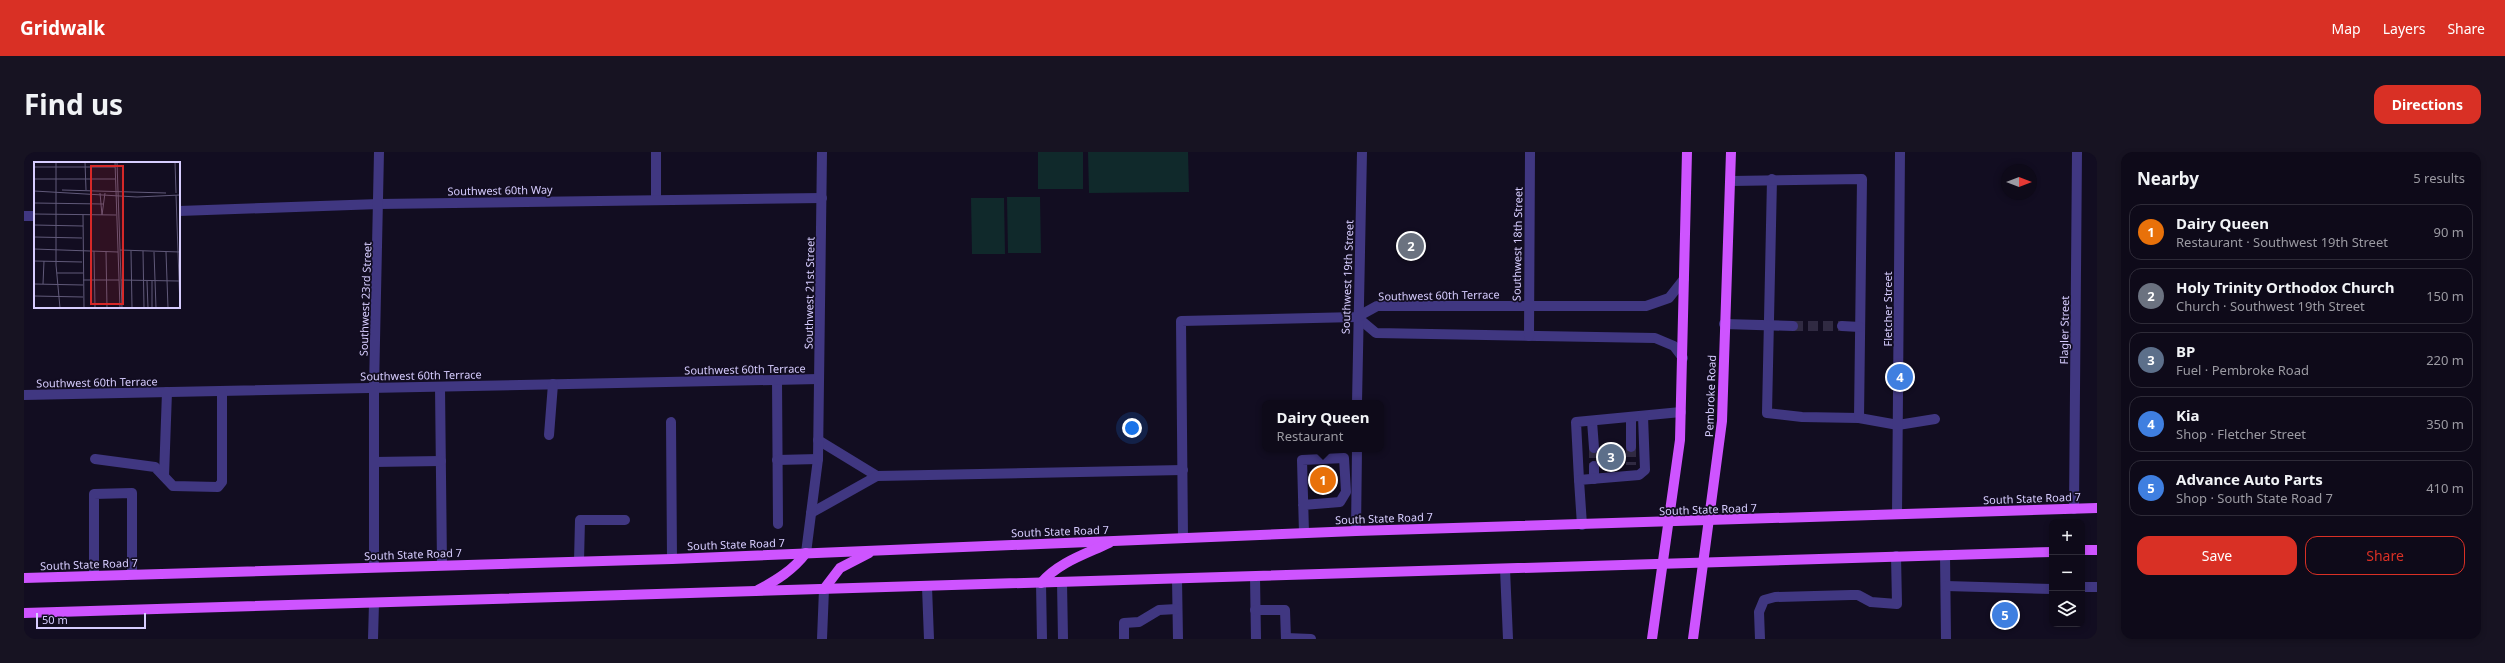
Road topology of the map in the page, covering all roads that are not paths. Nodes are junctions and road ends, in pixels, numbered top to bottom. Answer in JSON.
{"nodes":[{"id":1,"x":379,"y":152,"type":"edge"},
{"id":2,"x":656,"y":152,"type":"edge"},
{"id":3,"x":822,"y":152,"type":"edge"},
{"id":4,"x":1362,"y":152,"type":"edge"},
{"id":5,"x":1530,"y":152,"type":"edge"},
{"id":6,"x":1687,"y":152,"type":"edge"},
{"id":7,"x":1731,"y":152,"type":"edge"},
{"id":8,"x":1900,"y":152,"type":"edge"},
{"id":9,"x":2077,"y":152,"type":"edge"},
{"id":10,"x":1772,"y":179,"type":"junction"},
{"id":11,"x":1731,"y":181,"type":"junction"},
{"id":12,"x":822,"y":198,"type":"junction"},
{"id":13,"x":656,"y":200,"type":"junction"},
{"id":14,"x":379,"y":204,"type":"junction"},
{"id":15,"x":180,"y":211,"type":"edge"},
{"id":16,"x":1684,"y":279,"type":"junction"},
{"id":17,"x":1528,"y":306,"type":"junction"},
{"id":18,"x":1357,"y":317,"type":"junction"},
{"id":19,"x":1724,"y":324,"type":"junction"},
{"id":20,"x":1767,"y":326,"type":"junction"},
{"id":21,"x":1792,"y":326,"type":"tunnel mouth"},
{"id":22,"x":1842,"y":326,"type":"tunnel mouth"},
{"id":23,"x":1860,"y":327,"type":"junction"},
{"id":24,"x":1529,"y":336,"type":"junction"},
{"id":25,"x":1683,"y":358,"type":"junction"},
{"id":26,"x":819,"y":379,"type":"junction"},
{"id":27,"x":777,"y":380,"type":"junction"},
{"id":28,"x":553,"y":384,"type":"junction"},
{"id":29,"x":440,"y":387,"type":"junction"},
{"id":30,"x":374,"y":388,"type":"junction"},
{"id":31,"x":222,"y":391,"type":"junction"},
{"id":32,"x":167,"y":392,"type":"junction"},
{"id":33,"x":24,"y":395,"type":"edge"},
{"id":34,"x":1357,"y":400,"type":"edge"},
{"id":35,"x":1682,"y":412,"type":"junction"},
{"id":36,"x":1644,"y":416,"type":"junction"},
{"id":37,"x":1631,"y":417,"type":"junction"},
{"id":38,"x":1858,"y":418,"type":"junction"},
{"id":39,"x":1935,"y":419,"type":"dead end"},
{"id":40,"x":1592,"y":421,"type":"junction"},
{"id":41,"x":671,"y":422,"type":"dead end"},
{"id":42,"x":1898,"y":424,"type":"junction"},
{"id":43,"x":549,"y":435,"type":"dead end"},
{"id":44,"x":818,"y":440,"type":"junction"},
{"id":45,"x":1631,"y":447,"type":"tunnel mouth"},
{"id":46,"x":1594,"y":448,"type":"tunnel mouth"},
{"id":47,"x":1356,"y":452,"type":"edge"},
{"id":48,"x":95,"y":459,"type":"dead end"},
{"id":49,"x":818,"y":459,"type":"junction"},
{"id":50,"x":778,"y":460,"type":"junction"},
{"id":51,"x":441,"y":461,"type":"junction"},
{"id":52,"x":374,"y":462,"type":"junction"},
{"id":53,"x":1631,"y":465,"type":"tunnel mouth"},
{"id":54,"x":1594,"y":466,"type":"tunnel mouth"},
{"id":55,"x":1183,"y":470,"type":"junction"},
{"id":56,"x":1345,"y":471,"type":"junction"},
{"id":57,"x":1356,"y":471,"type":"junction"},
{"id":58,"x":164,"y":476,"type":"junction"},
{"id":59,"x":877,"y":476,"type":"junction"},
{"id":60,"x":1632,"y":476,"type":"junction"},
{"id":61,"x":1594,"y":479,"type":"junction"},
{"id":62,"x":1579,"y":480,"type":"junction"},
{"id":63,"x":1303,"y":505,"type":"junction"},
{"id":64,"x":2097,"y":508,"type":"edge"},
{"id":65,"x":2074,"y":509,"type":"junction"},
{"id":66,"x":811,"y":512,"type":"junction"},
{"id":67,"x":1897,"y":514,"type":"junction"},
{"id":68,"x":625,"y":520,"type":"dead end"},
{"id":69,"x":1710,"y":520,"type":"junction"},
{"id":70,"x":1669,"y":522,"type":"junction"},
{"id":71,"x":778,"y":524,"type":"dead end"},
{"id":72,"x":1582,"y":525,"type":"junction"},
{"id":73,"x":1356,"y":531,"type":"junction"},
{"id":74,"x":1304,"y":533,"type":"junction"},
{"id":75,"x":1183,"y":538,"type":"junction"},
{"id":76,"x":1113,"y":541,"type":"junction"},
{"id":77,"x":874,"y":550,"type":"junction"},
{"id":78,"x":2085,"y":550,"type":"edge"},
{"id":79,"x":2097,"y":550,"type":"edge"},
{"id":80,"x":2049,"y":552,"type":"edge"},
{"id":81,"x":806,"y":553,"type":"junction"},
{"id":82,"x":1945,"y":555,"type":"junction"},
{"id":83,"x":1896,"y":556,"type":"junction"},
{"id":84,"x":672,"y":558,"type":"junction"},
{"id":85,"x":579,"y":561,"type":"junction"},
{"id":86,"x":1663,"y":562,"type":"junction"},
{"id":87,"x":1704,"y":562,"type":"junction"},
{"id":88,"x":442,"y":565,"type":"junction"},
{"id":89,"x":374,"y":567,"type":"junction"},
{"id":90,"x":1505,"y":569,"type":"junction"},
{"id":91,"x":132,"y":574,"type":"junction"},
{"id":92,"x":94,"y":575,"type":"junction"},
{"id":93,"x":1255,"y":577,"type":"junction"},
{"id":94,"x":24,"y":578,"type":"edge"},
{"id":95,"x":1177,"y":579,"type":"junction"},
{"id":96,"x":1042,"y":582,"type":"junction"},
{"id":97,"x":1062,"y":582,"type":"junction"},
{"id":98,"x":1946,"y":586,"type":"junction"},
{"id":99,"x":927,"y":587,"type":"junction"},
{"id":100,"x":2085,"y":587,"type":"edge"},
{"id":101,"x":2097,"y":587,"type":"edge"},
{"id":102,"x":824,"y":589,"type":"junction"},
{"id":103,"x":2049,"y":589,"type":"edge"},
{"id":104,"x":756,"y":591,"type":"junction"},
{"id":105,"x":374,"y":603,"type":"junction"},
{"id":106,"x":1177,"y":609,"type":"junction"},
{"id":107,"x":1255,"y":610,"type":"junction"},
{"id":108,"x":24,"y":613,"type":"edge"},
{"id":109,"x":373,"y":639,"type":"edge"},
{"id":110,"x":822,"y":639,"type":"edge"},
{"id":111,"x":929,"y":639,"type":"edge"},
{"id":112,"x":1042,"y":639,"type":"edge"},
{"id":113,"x":1063,"y":639,"type":"edge"},
{"id":114,"x":1124,"y":639,"type":"edge"},
{"id":115,"x":1178,"y":639,"type":"edge"},
{"id":116,"x":1256,"y":639,"type":"edge"},
{"id":117,"x":1286,"y":639,"type":"edge"},
{"id":118,"x":1311,"y":639,"type":"edge"},
{"id":119,"x":1508,"y":639,"type":"edge"},
{"id":120,"x":1652,"y":639,"type":"edge"},
{"id":121,"x":1694,"y":639,"type":"edge"},
{"id":122,"x":1760,"y":639,"type":"edge"},
{"id":123,"x":1946,"y":639,"type":"edge"}],
"edges":[{"from":1,"to":14,"type":"street","name":"Southwest 23rd Street"},
{"from":2,"to":13,"type":"street"},
{"from":3,"to":12,"type":"street","name":"Southwest 21st Street"},
{"from":4,"to":18,"type":"street","name":"Southwest 19th Street"},
{"from":5,"to":17,"type":"street","name":"Southwest 18th Street"},
{"from":6,"to":16,"type":"main road"},
{"from":7,"to":11,"type":"main road","name":"Pembroke Road"},
{"from":8,"to":42,"type":"street","name":"Fletcher Street"},
{"from":9,"to":65,"type":"street","name":"Flagler Street"},
{"from":10,"to":11,"type":"street"},
{"from":10,"to":20,"type":"street"},
{"from":10,"to":23,"type":"street"},
{"from":11,"to":19,"type":"main road","name":"Pembroke Road"},
{"from":12,"to":13,"type":"street","name":"Southwest 60th Way"},
{"from":12,"to":26,"type":"street","name":"Southwest 21st Street"},
{"from":13,"to":14,"type":"street","name":"Southwest 60th Way"},
{"from":14,"to":15,"type":"street","name":"Southwest 60th Way"},
{"from":14,"to":30,"type":"street","name":"Southwest 23rd Street"},
{"from":16,"to":17,"type":"street","name":"Southwest 60th Terrace"},
{"from":16,"to":25,"type":"main road"},
{"from":17,"to":18,"type":"street","name":"Southwest 60th Terrace"},
{"from":17,"to":24,"type":"street","name":"Southwest 18th Street"},
{"from":18,"to":24,"type":"street"},
{"from":18,"to":34,"type":"street","name":"Southwest 19th Street"},
{"from":18,"to":55,"type":"street"},
{"from":19,"to":20,"type":"street"},
{"from":19,"to":69,"type":"main road","name":"Pembroke Road"},
{"from":20,"to":21,"type":"street"},
{"from":20,"to":38,"type":"street"},
{"from":22,"to":23,"type":"street"},
{"from":23,"to":38,"type":"street"},
{"from":24,"to":25,"type":"street"},
{"from":25,"to":35,"type":"main road"},
{"from":26,"to":27,"type":"street","name":"Southwest 60th Terrace"},
{"from":26,"to":44,"type":"street","name":"Southwest 21st Street"},
{"from":27,"to":28,"type":"street","name":"Southwest 60th Terrace"},
{"from":27,"to":50,"type":"street"},
{"from":28,"to":29,"type":"street","name":"Southwest 60th Terrace"},
{"from":28,"to":43,"type":"street"},
{"from":29,"to":30,"type":"street","name":"Southwest 60th Terrace"},
{"from":29,"to":51,"type":"street"},
{"from":30,"to":31,"type":"street","name":"Southwest 60th Terrace"},
{"from":30,"to":52,"type":"street","name":"Southwest 23rd Street"},
{"from":31,"to":32,"type":"street","name":"Southwest 60th Terrace"},
{"from":31,"to":58,"type":"street"},
{"from":32,"to":33,"type":"street","name":"Southwest 60th Terrace"},
{"from":32,"to":58,"type":"street"},
{"from":35,"to":36,"type":"street"},
{"from":35,"to":70,"type":"main road"},
{"from":36,"to":37,"type":"street"},
{"from":36,"to":60,"type":"street"},
{"from":37,"to":40,"type":"street"},
{"from":37,"to":45,"type":"street"},
{"from":38,"to":42,"type":"street"},
{"from":39,"to":42,"type":"street"},
{"from":40,"to":46,"type":"street"},
{"from":40,"to":62,"type":"street"},
{"from":41,"to":84,"type":"street"},
{"from":42,"to":67,"type":"street","name":"Fletcher Street"},
{"from":44,"to":49,"type":"street","name":"Southwest 21st Street"},
{"from":44,"to":59,"type":"street"},
{"from":47,"to":57,"type":"street"},
{"from":48,"to":58,"type":"street"},
{"from":49,"to":50,"type":"street"},
{"from":49,"to":66,"type":"street","name":"Southwest 21st Street"},
{"from":50,"to":71,"type":"street"},
{"from":51,"to":52,"type":"street"},
{"from":51,"to":88,"type":"street"},
{"from":52,"to":89,"type":"street","name":"Southwest 23rd Street"},
{"from":53,"to":60,"type":"street"},
{"from":54,"to":61,"type":"street"},
{"from":55,"to":59,"type":"street"},
{"from":55,"to":75,"type":"street"},
{"from":56,"to":57,"type":"street"},
{"from":56,"to":63,"type":"street"},
{"from":56,"to":63,"type":"street"},
{"from":57,"to":73,"type":"street"},
{"from":59,"to":66,"type":"street"},
{"from":60,"to":61,"type":"street"},
{"from":61,"to":62,"type":"street"},
{"from":62,"to":72,"type":"street"},
{"from":63,"to":74,"type":"street"},
{"from":64,"to":65,"type":"main road","name":"South State Road 7"},
{"from":65,"to":67,"type":"main road","name":"South State Road 7"},
{"from":66,"to":81,"type":"street","name":"Southwest 21st Street"},
{"from":67,"to":69,"type":"main road","name":"South State Road 7"},
{"from":68,"to":85,"type":"street"},
{"from":69,"to":70,"type":"main road","name":"South State Road 7"},
{"from":69,"to":87,"type":"main road","name":"Pembroke Road"},
{"from":70,"to":72,"type":"main road","name":"South State Road 7"},
{"from":70,"to":86,"type":"main road"},
{"from":72,"to":73,"type":"main road","name":"South State Road 7"},
{"from":73,"to":74,"type":"main road","name":"South State Road 7"},
{"from":74,"to":75,"type":"main road","name":"South State Road 7"},
{"from":75,"to":76,"type":"main road","name":"South State Road 7"},
{"from":76,"to":77,"type":"main road","name":"South State Road 7"},
{"from":76,"to":96,"type":"main road"},
{"from":77,"to":81,"type":"main road","name":"South State Road 7"},
{"from":77,"to":102,"type":"main road"},
{"from":78,"to":79,"type":"main road"},
{"from":80,"to":82,"type":"main road"},
{"from":81,"to":84,"type":"main road","name":"South State Road 7"},
{"from":81,"to":104,"type":"main road"},
{"from":82,"to":83,"type":"main road"},
{"from":82,"to":98,"type":"street"},
{"from":83,"to":87,"type":"main road"},
{"from":83,"to":122,"type":"street"},
{"from":84,"to":85,"type":"main road","name":"South State Road 7"},
{"from":85,"to":88,"type":"main road","name":"South State Road 7"},
{"from":86,"to":87,"type":"main road"},
{"from":86,"to":90,"type":"main road"},
{"from":86,"to":120,"type":"main road"},
{"from":87,"to":121,"type":"main road","name":"Pembroke Road"},
{"from":88,"to":89,"type":"main road","name":"South State Road 7"},
{"from":89,"to":91,"type":"main road","name":"South State Road 7"},
{"from":90,"to":93,"type":"main road"},
{"from":90,"to":119,"type":"street"},
{"from":91,"to":92,"type":"main road","name":"South State Road 7"},
{"from":91,"to":92,"type":"street"},
{"from":92,"to":94,"type":"main road","name":"South State Road 7"},
{"from":93,"to":95,"type":"main road"},
{"from":93,"to":107,"type":"street"},
{"from":95,"to":97,"type":"main road"},
{"from":95,"to":106,"type":"street"},
{"from":96,"to":97,"type":"main road"},
{"from":96,"to":99,"type":"main road"},
{"from":96,"to":112,"type":"street"},
{"from":97,"to":113,"type":"street"},
{"from":98,"to":103,"type":"street"},
{"from":98,"to":123,"type":"street"},
{"from":99,"to":102,"type":"main road"},
{"from":99,"to":111,"type":"street"},
{"from":100,"to":101,"type":"street"},
{"from":102,"to":104,"type":"main road"},
{"from":102,"to":110,"type":"street"},
{"from":104,"to":105,"type":"main road"},
{"from":105,"to":108,"type":"main road"},
{"from":105,"to":109,"type":"street"},
{"from":106,"to":114,"type":"street"},
{"from":106,"to":115,"type":"street"},
{"from":107,"to":116,"type":"street"},
{"from":107,"to":117,"type":"street"},
{"from":117,"to":118,"type":"street"}]}
